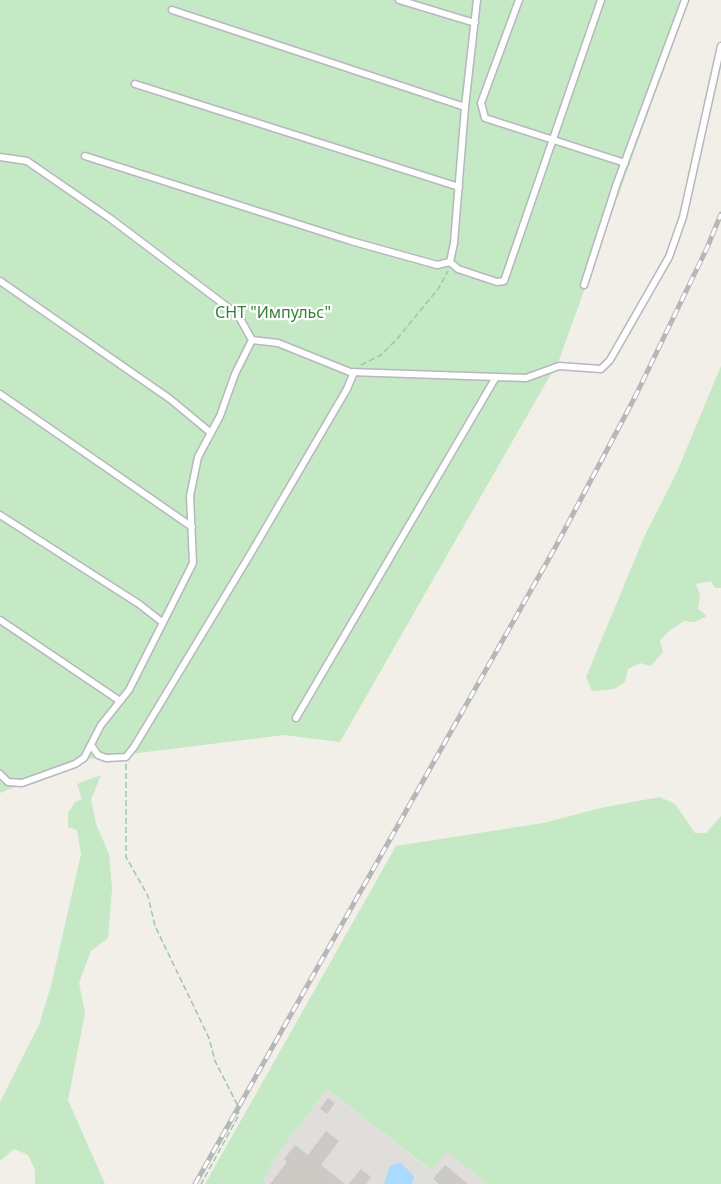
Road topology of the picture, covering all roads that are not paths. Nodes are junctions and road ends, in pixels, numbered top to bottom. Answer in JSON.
{"nodes":[{"id":1,"x":399,"y":0,"type":"edge"},
{"id":2,"x":477,"y":0,"type":"edge"},
{"id":3,"x":519,"y":0,"type":"edge"},
{"id":4,"x":601,"y":0,"type":"edge"},
{"id":5,"x":684,"y":0,"type":"edge"},
{"id":6,"x":172,"y":10,"type":"dead end"},
{"id":7,"x":475,"y":23,"type":"junction"},
{"id":8,"x":721,"y":46,"type":"edge"},
{"id":9,"x":135,"y":84,"type":"dead end"},
{"id":10,"x":465,"y":107,"type":"junction"},
{"id":11,"x":554,"y":139,"type":"junction"},
{"id":12,"x":85,"y":156,"type":"dead end"},
{"id":13,"x":0,"y":157,"type":"edge"},
{"id":14,"x":625,"y":163,"type":"junction"},
{"id":15,"x":459,"y":187,"type":"junction"},
{"id":16,"x":450,"y":261,"type":"junction"},
{"id":17,"x":0,"y":281,"type":"edge"},
{"id":18,"x":584,"y":285,"type":"dead end"},
{"id":19,"x":252,"y":340,"type":"junction"},
{"id":20,"x":354,"y":372,"type":"junction"},
{"id":21,"x":496,"y":377,"type":"junction"},
{"id":22,"x":0,"y":394,"type":"edge"},
{"id":23,"x":211,"y":433,"type":"junction"},
{"id":24,"x":0,"y":515,"type":"edge"},
{"id":25,"x":192,"y":527,"type":"junction"},
{"id":26,"x":0,"y":620,"type":"edge"},
{"id":27,"x":162,"y":622,"type":"junction"},
{"id":28,"x":120,"y":701,"type":"junction"},
{"id":29,"x":296,"y":718,"type":"dead end"},
{"id":30,"x":91,"y":745,"type":"junction"},
{"id":31,"x":0,"y":774,"type":"edge"}],
"edges":[{"from":1,"to":7,"type":"lane"},
{"from":2,"to":7,"type":"lane"},
{"from":3,"to":11,"type":"lane"},
{"from":4,"to":11,"type":"lane"},
{"from":5,"to":14,"type":"lane"},
{"from":6,"to":10,"type":"lane"},
{"from":7,"to":10,"type":"lane"},
{"from":8,"to":21,"type":"lane"},
{"from":9,"to":15,"type":"lane"},
{"from":10,"to":15,"type":"lane"},
{"from":11,"to":14,"type":"lane"},
{"from":11,"to":16,"type":"lane"},
{"from":12,"to":16,"type":"lane"},
{"from":13,"to":19,"type":"lane"},
{"from":14,"to":18,"type":"lane"},
{"from":15,"to":16,"type":"lane"},
{"from":17,"to":23,"type":"lane"},
{"from":19,"to":20,"type":"lane"},
{"from":19,"to":23,"type":"lane"},
{"from":20,"to":21,"type":"lane"},
{"from":20,"to":30,"type":"lane"},
{"from":21,"to":29,"type":"lane"},
{"from":22,"to":25,"type":"lane"},
{"from":23,"to":25,"type":"lane"},
{"from":24,"to":27,"type":"lane"},
{"from":25,"to":27,"type":"lane"},
{"from":26,"to":28,"type":"lane"},
{"from":27,"to":28,"type":"lane"},
{"from":28,"to":30,"type":"lane"},
{"from":30,"to":31,"type":"lane"}]}
